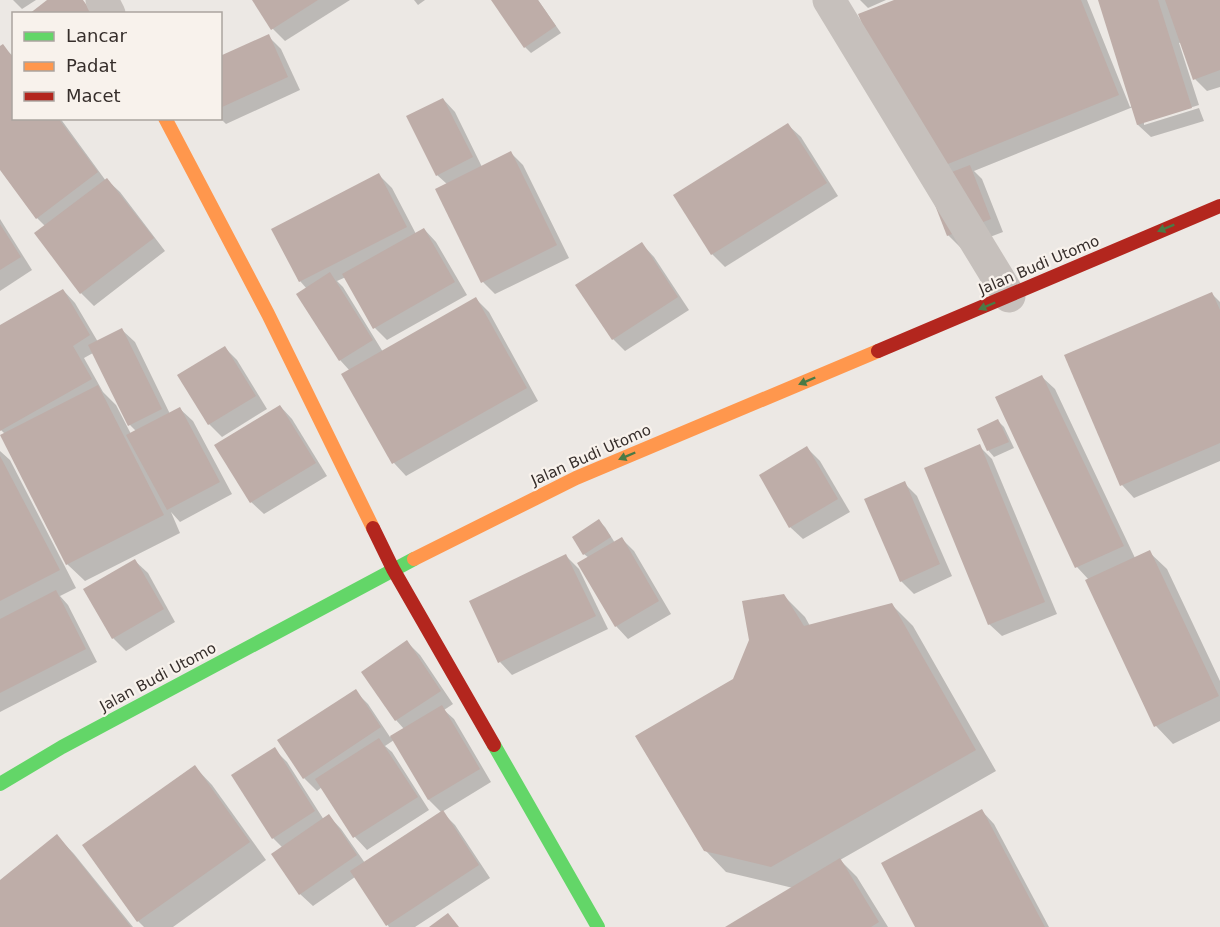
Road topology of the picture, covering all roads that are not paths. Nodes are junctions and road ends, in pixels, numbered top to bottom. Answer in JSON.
{"nodes":[{"id":1,"x":829,"y":0,"type":"edge"},
{"id":2,"x":166,"y":120,"type":"edge"},
{"id":3,"x":1220,"y":206,"type":"edge"},
{"id":4,"x":1009,"y":296,"type":"junction"},
{"id":5,"x":393,"y":569,"type":"junction"},
{"id":6,"x":0,"y":784,"type":"edge"},
{"id":7,"x":598,"y":927,"type":"edge"}],
"edges":[{"from":1,"to":4,"type":"street"},
{"from":2,"to":5,"type":"street"},
{"from":3,"to":4,"type":"street","name":"Jalan Budi Utomo","one_way":true},
{"from":4,"to":5,"type":"street","name":"Jalan Budi Utomo","one_way":true},
{"from":5,"to":6,"type":"street","name":"Jalan Budi Utomo"},
{"from":5,"to":7,"type":"street"}]}
